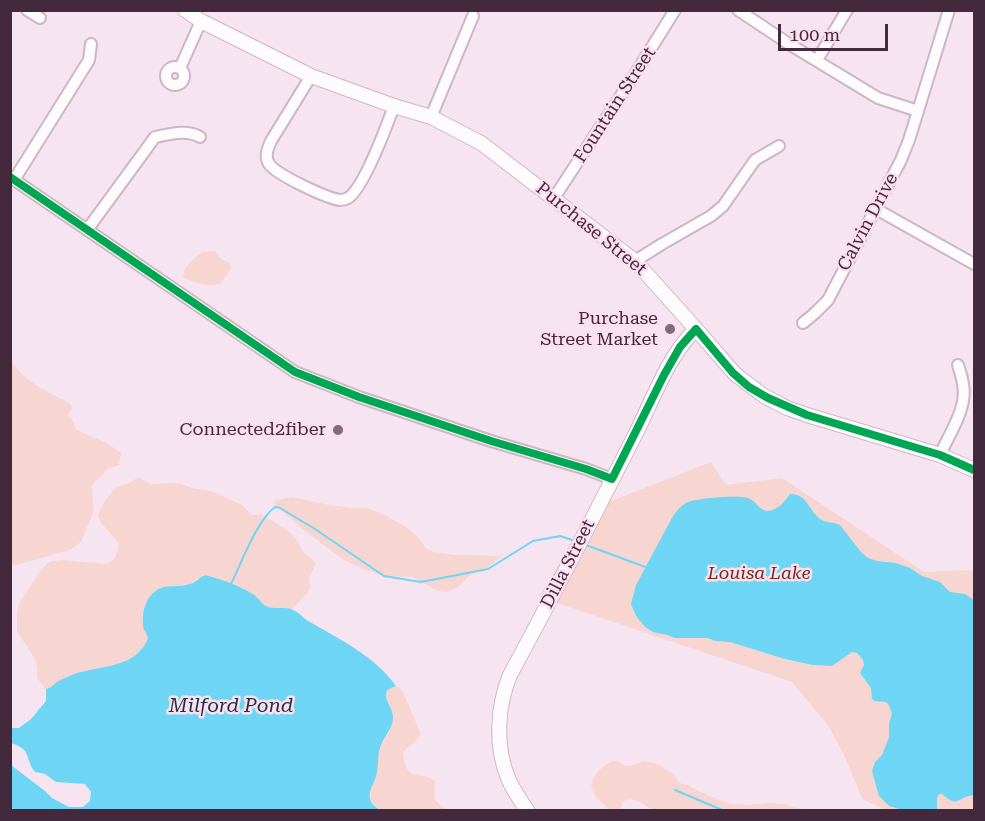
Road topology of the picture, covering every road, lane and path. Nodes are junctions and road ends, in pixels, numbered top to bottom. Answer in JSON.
{"nodes":[{"id":1,"x":27,"y":10,"type":"edge"},
{"id":2,"x":184,"y":10,"type":"edge"},
{"id":3,"x":675,"y":10,"type":"edge"},
{"id":4,"x":738,"y":10,"type":"edge"},
{"id":5,"x":847,"y":10,"type":"edge"},
{"id":6,"x":949,"y":10,"type":"edge"},
{"id":7,"x":473,"y":16,"type":"dead end"},
{"id":8,"x":40,"y":18,"type":"dead end"},
{"id":9,"x":201,"y":21,"type":"junction"},
{"id":10,"x":91,"y":44,"type":"dead end"},
{"id":11,"x":816,"y":60,"type":"junction"},
{"id":12,"x":180,"y":68,"type":"dead end"},
{"id":13,"x":311,"y":76,"type":"junction"},
{"id":14,"x":394,"y":106,"type":"junction"},
{"id":15,"x":918,"y":111,"type":"junction"},
{"id":16,"x":430,"y":117,"type":"junction"},
{"id":17,"x":200,"y":136,"type":"dead end"},
{"id":18,"x":779,"y":147,"type":"dead end"},
{"id":19,"x":12,"y":179,"type":"edge"},
{"id":20,"x":554,"y":198,"type":"junction"},
{"id":21,"x":876,"y":209,"type":"junction"},
{"id":22,"x":87,"y":230,"type":"junction"},
{"id":23,"x":635,"y":261,"type":"junction"},
{"id":24,"x":975,"y":264,"type":"edge"},
{"id":25,"x":803,"y":323,"type":"dead end"},
{"id":26,"x":696,"y":329,"type":"junction"},
{"id":27,"x":958,"y":365,"type":"dead end"},
{"id":28,"x":940,"y":454,"type":"junction"},
{"id":29,"x":975,"y":470,"type":"edge"},
{"id":30,"x":612,"y":479,"type":"junction"},
{"id":31,"x":527,"y":810,"type":"edge"}],
"edges":[{"from":1,"to":8,"type":"street"},
{"from":2,"to":9,"type":"main road","name":"Purchase Street"},
{"from":3,"to":20,"type":"street","name":"Fountain Street"},
{"from":4,"to":11,"type":"street"},
{"from":5,"to":11,"type":"street"},
{"from":6,"to":15,"type":"street","name":"Calvin Drive"},
{"from":7,"to":16,"type":"street"},
{"from":9,"to":12,"type":"street"},
{"from":9,"to":13,"type":"main road","name":"Purchase Street"},
{"from":10,"to":19,"type":"street"},
{"from":11,"to":15,"type":"street"},
{"from":13,"to":14,"type":"main road","name":"Purchase Street"},
{"from":13,"to":14,"type":"street"},
{"from":14,"to":16,"type":"main road","name":"Purchase Street"},
{"from":15,"to":21,"type":"street","name":"Calvin Drive"},
{"from":16,"to":20,"type":"main road","name":"Purchase Street"},
{"from":17,"to":22,"type":"street"},
{"from":18,"to":23,"type":"street"},
{"from":19,"to":22,"type":"street"},
{"from":20,"to":23,"type":"main road","name":"Purchase Street"},
{"from":21,"to":24,"type":"street"},
{"from":21,"to":25,"type":"street","name":"Calvin Drive"},
{"from":22,"to":30,"type":"street"},
{"from":23,"to":26,"type":"main road","name":"Purchase Street"},
{"from":26,"to":28,"type":"main road","name":"Purchase Street"},
{"from":26,"to":30,"type":"main road","name":"Dilla Street"},
{"from":27,"to":28,"type":"street"},
{"from":28,"to":29,"type":"main road","name":"Purchase Street"},
{"from":30,"to":31,"type":"main road","name":"Dilla Street"}]}
